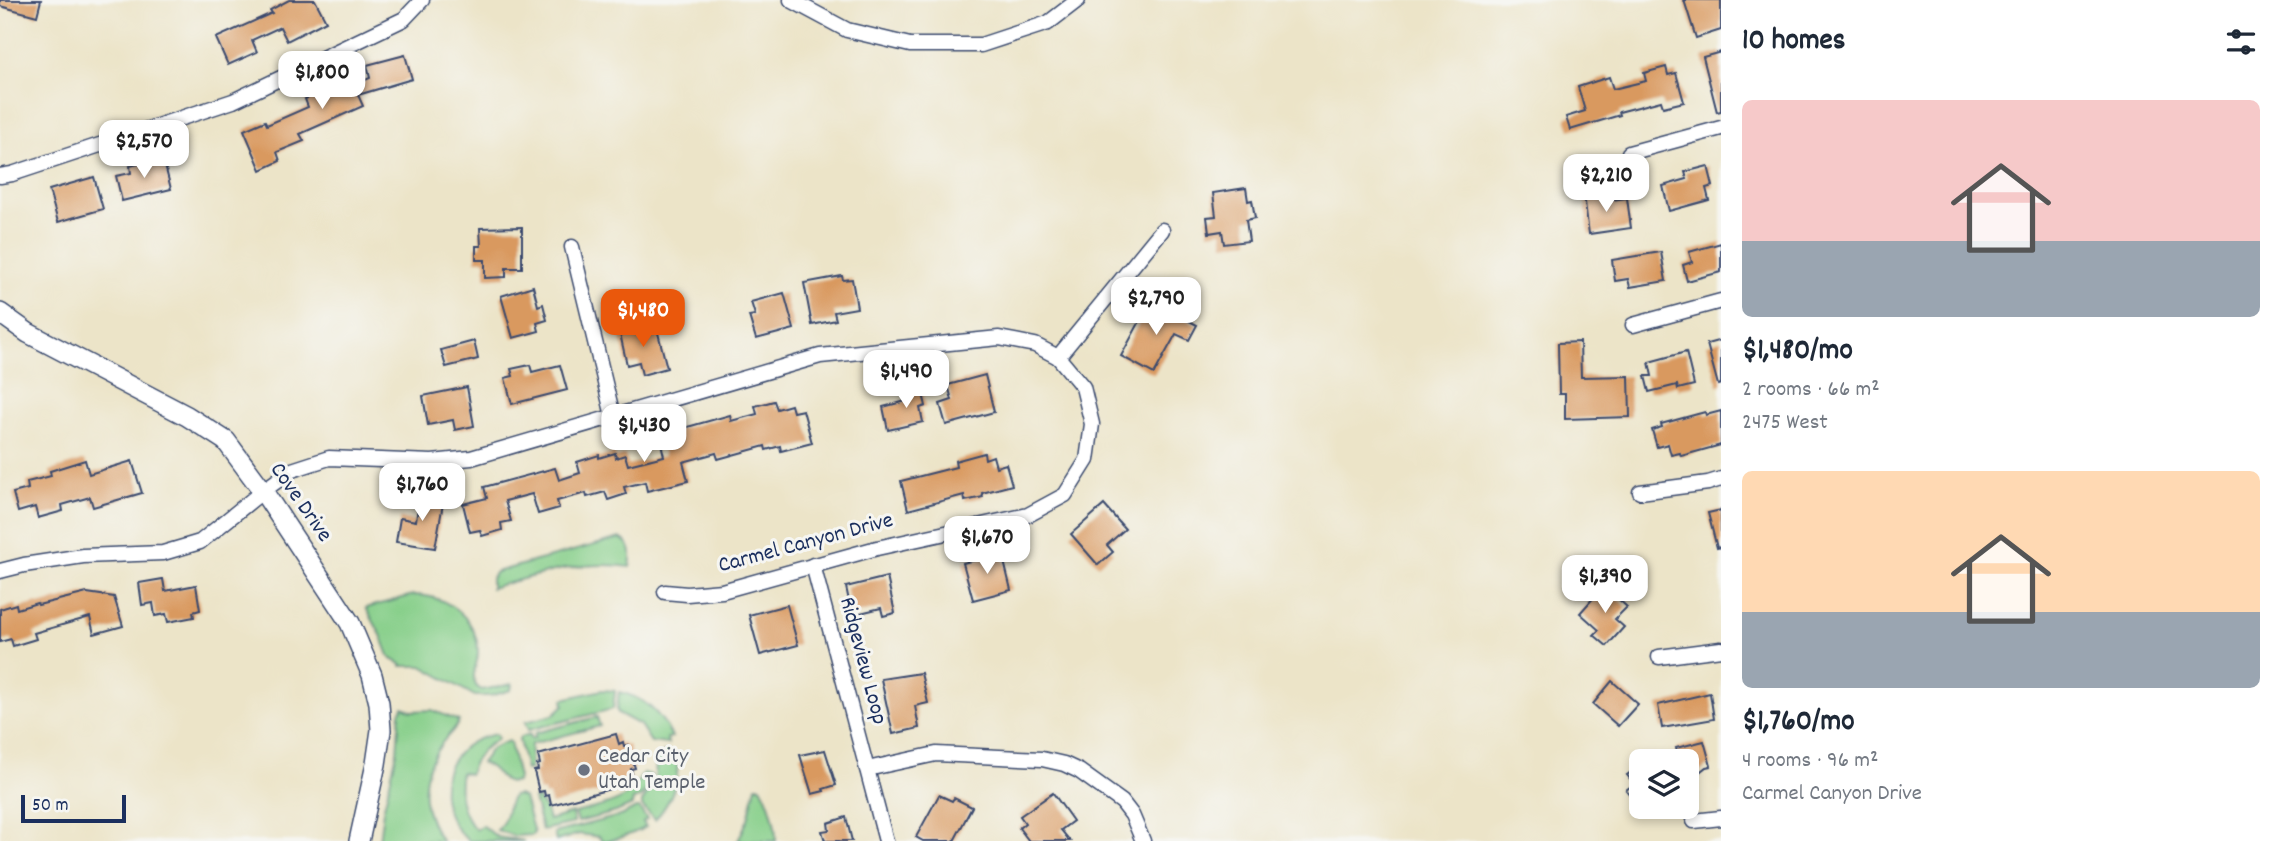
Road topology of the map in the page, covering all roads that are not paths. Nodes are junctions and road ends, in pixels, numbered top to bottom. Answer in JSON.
{"nodes":[{"id":1,"x":422,"y":0,"type":"edge"},
{"id":2,"x":791,"y":0,"type":"edge"},
{"id":3,"x":1078,"y":0,"type":"edge"},
{"id":4,"x":1721,"y":128,"type":"edge"},
{"id":5,"x":1629,"y":153,"type":"dead end"},
{"id":6,"x":0,"y":176,"type":"edge"},
{"id":7,"x":1162,"y":230,"type":"dead end"},
{"id":8,"x":572,"y":247,"type":"dead end"},
{"id":9,"x":1721,"y":302,"type":"edge"},
{"id":10,"x":0,"y":313,"type":"edge"},
{"id":11,"x":1633,"y":325,"type":"dead end"},
{"id":12,"x":1058,"y":357,"type":"junction"},
{"id":13,"x":613,"y":416,"type":"junction"},
{"id":14,"x":1721,"y":479,"type":"edge"},
{"id":15,"x":263,"y":491,"type":"junction"},
{"id":16,"x":1640,"y":492,"type":"dead end"},
{"id":17,"x":813,"y":565,"type":"junction"},
{"id":18,"x":0,"y":571,"type":"edge"},
{"id":19,"x":666,"y":592,"type":"dead end"},
{"id":20,"x":1721,"y":649,"type":"edge"},
{"id":21,"x":1658,"y":657,"type":"dead end"},
{"id":22,"x":867,"y":769,"type":"junction"},
{"id":23,"x":1721,"y":818,"type":"edge"},
{"id":24,"x":1694,"y":821,"type":"dead end"},
{"id":25,"x":359,"y":841,"type":"edge"},
{"id":26,"x":886,"y":841,"type":"edge"},
{"id":27,"x":1143,"y":841,"type":"edge"}],
"edges":[{"from":1,"to":6,"type":"street"},
{"from":2,"to":3,"type":"street"},
{"from":4,"to":5,"type":"street"},
{"from":7,"to":12,"type":"street"},
{"from":8,"to":13,"type":"street"},
{"from":9,"to":11,"type":"street"},
{"from":10,"to":15,"type":"main road","name":"Cove Drive"},
{"from":12,"to":13,"type":"street","name":"Carmel Canyon Drive"},
{"from":12,"to":17,"type":"street","name":"Carmel Canyon Drive"},
{"from":13,"to":15,"type":"street","name":"Carmel Canyon Drive"},
{"from":14,"to":16,"type":"street"},
{"from":15,"to":18,"type":"street","name":"Carmel Canyon Drive"},
{"from":15,"to":25,"type":"main road","name":"Cove Drive"},
{"from":17,"to":19,"type":"street","name":"Carmel Canyon Drive"},
{"from":17,"to":22,"type":"street","name":"Ridgeview Loop"},
{"from":20,"to":21,"type":"street"},
{"from":22,"to":26,"type":"street","name":"Ridgeview Loop"},
{"from":22,"to":27,"type":"street"},
{"from":23,"to":24,"type":"street"}]}
